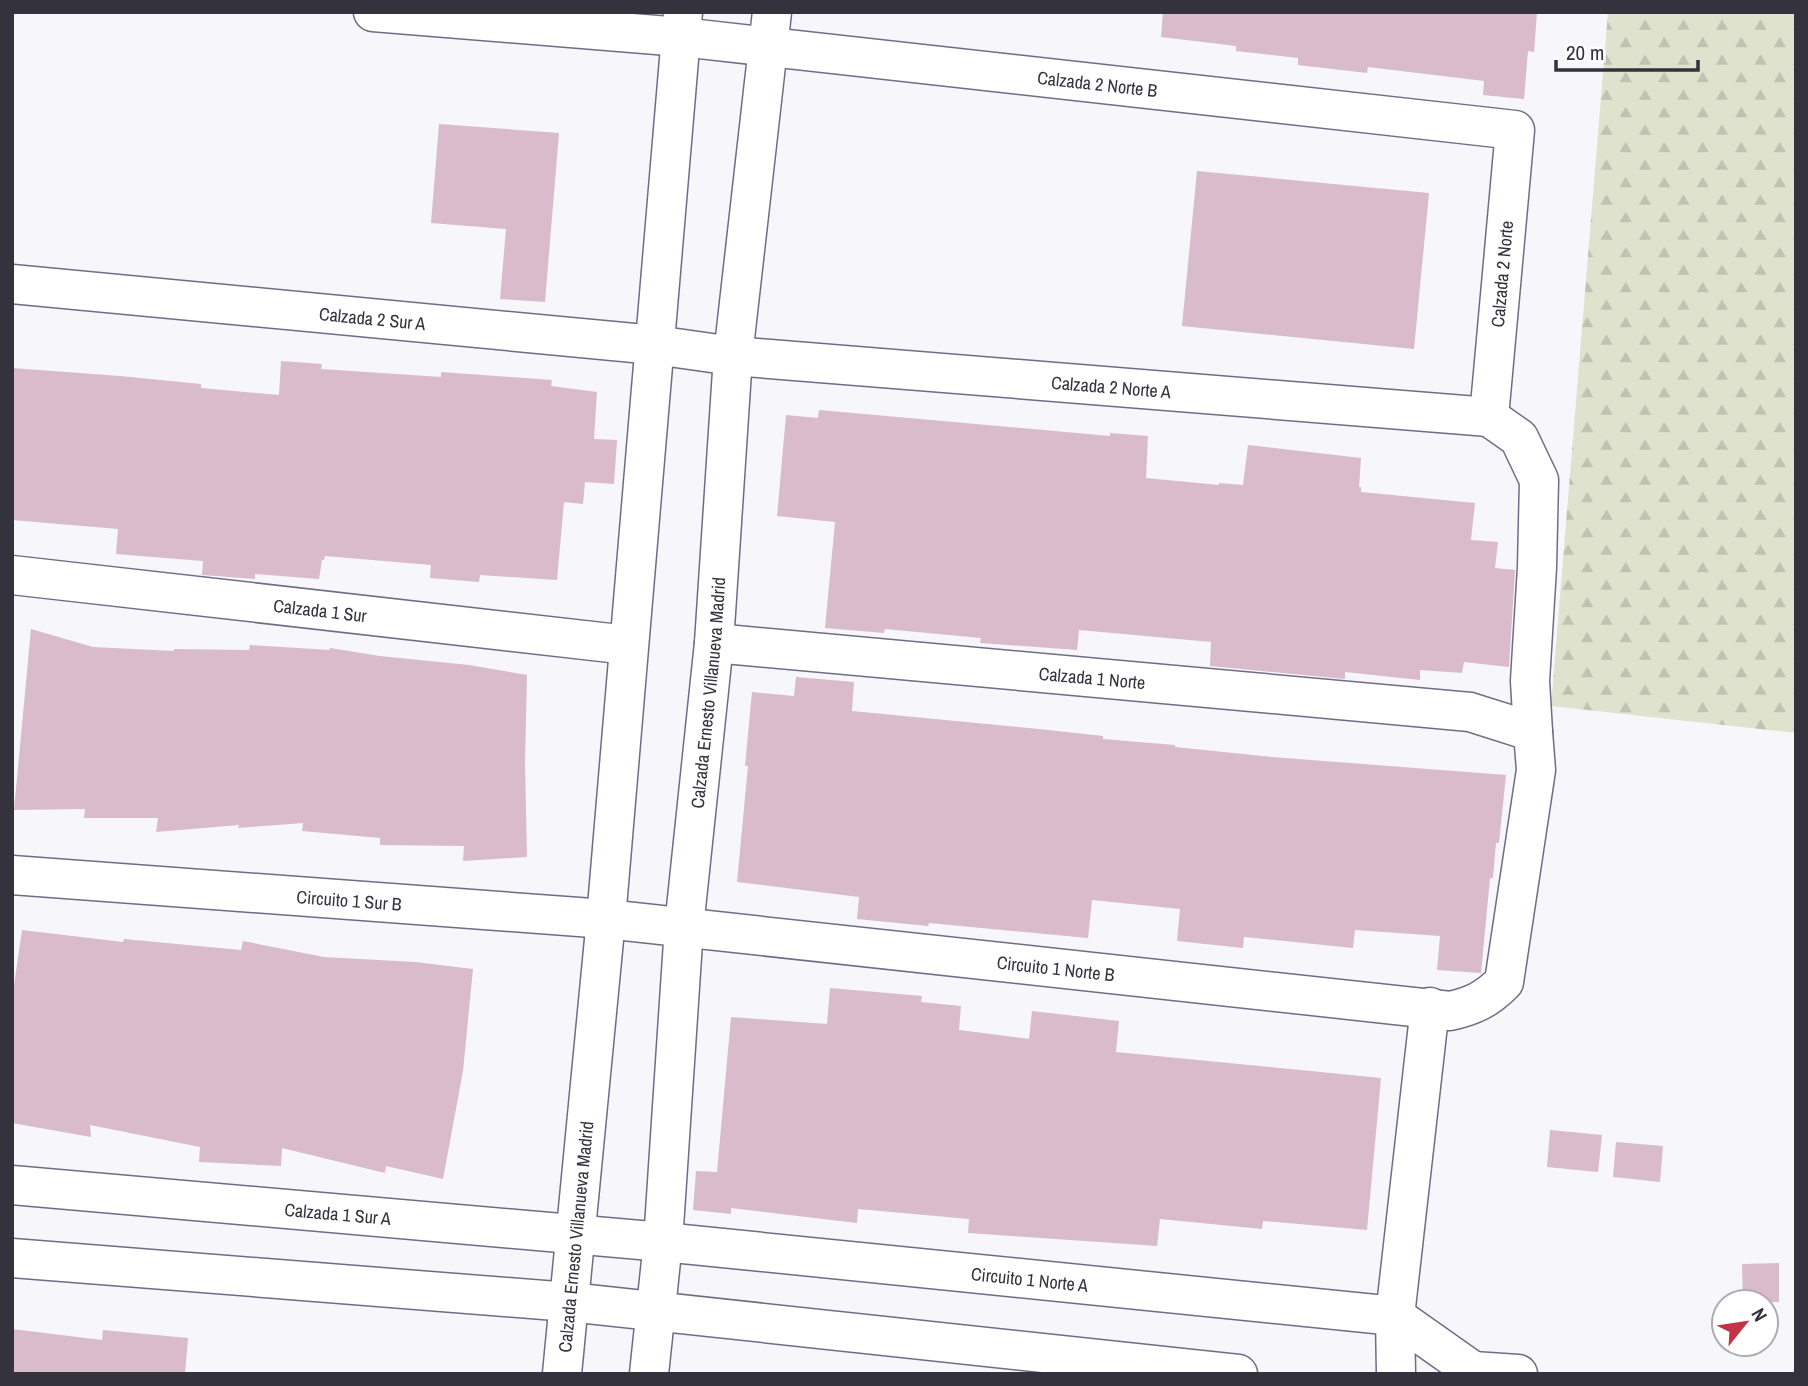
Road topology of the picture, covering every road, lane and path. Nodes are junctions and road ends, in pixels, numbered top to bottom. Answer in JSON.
{"nodes":[{"id":1,"x":373,"y":12,"type":"edge"},
{"id":2,"x":682,"y":24,"type":"edge"},
{"id":3,"x":770,"y":29,"type":"edge"},
{"id":4,"x":1515,"y":130,"type":"joint"},
{"id":5,"x":12,"y":284,"type":"edge"},
{"id":6,"x":655,"y":345,"type":"junction"},
{"id":7,"x":733,"y":356,"type":"junction"},
{"id":8,"x":1489,"y":417,"type":"junction"},
{"id":9,"x":12,"y":575,"type":"edge"},
{"id":10,"x":714,"y":643,"type":"junction"},
{"id":11,"x":628,"y":645,"type":"junction"},
{"id":12,"x":1533,"y":732,"type":"junction"},
{"id":13,"x":12,"y":875,"type":"edge"},
{"id":14,"x":606,"y":919,"type":"junction"},
{"id":15,"x":684,"y":927,"type":"junction"},
{"id":16,"x":1430,"y":1007,"type":"junction"},
{"id":17,"x":12,"y":1185,"type":"edge"},
{"id":18,"x":576,"y":1236,"type":"junction"},
{"id":19,"x":663,"y":1242,"type":"junction"},
{"id":20,"x":12,"y":1258,"type":"edge"},
{"id":21,"x":569,"y":1302,"type":"junction"},
{"id":22,"x":656,"y":1310,"type":"junction"},
{"id":23,"x":1395,"y":1316,"type":"junction"},
{"id":24,"x":1468,"y":1373,"type":"edge"},
{"id":25,"x":562,"y":1374,"type":"edge"},
{"id":26,"x":649,"y":1374,"type":"edge"},
{"id":27,"x":1238,"y":1374,"type":"edge"},
{"id":28,"x":1396,"y":1374,"type":"edge"},
{"id":29,"x":1518,"y":1374,"type":"edge"}],
"edges":[{"from":1,"to":2,"type":"street","name":"Calzada 2 Norte B"},
{"from":2,"to":3,"type":"street","name":"Calzada 2 Norte B"},
{"from":2,"to":6,"type":"street","name":"Calzada Ernesto Villanueva Madrid"},
{"from":3,"to":4,"type":"street","name":"Calzada 2 Norte B"},
{"from":3,"to":7,"type":"street","name":"Calzada Ernesto Villanueva Madrid"},
{"from":4,"to":8,"type":"street","name":"Calzada 2 Norte"},
{"from":5,"to":6,"type":"street","name":"Calzada 2 Sur A"},
{"from":6,"to":7,"type":"street","name":"Calzada 2 Sur A"},
{"from":6,"to":11,"type":"street","name":"Calzada Ernesto Villanueva Madrid"},
{"from":7,"to":8,"type":"street","name":"Calzada 2 Norte A"},
{"from":7,"to":10,"type":"street","name":"Calzada Ernesto Villanueva Madrid"},
{"from":8,"to":12,"type":"street","name":"Circuito 1 Norte B"},
{"from":9,"to":11,"type":"street","name":"Calzada 1 Sur"},
{"from":10,"to":12,"type":"street","name":"Calzada 1 Norte"},
{"from":10,"to":15,"type":"street","name":"Calzada Ernesto Villanueva Madrid"},
{"from":11,"to":14,"type":"street","name":"Calzada Ernesto Villanueva Madrid"},
{"from":12,"to":16,"type":"street","name":"Circuito 1 Norte B"},
{"from":13,"to":14,"type":"street","name":"Circuito 1 Sur B"},
{"from":14,"to":15,"type":"street","name":"Circuito 1 Sur B"},
{"from":14,"to":18,"type":"street","name":"Calzada Ernesto Villanueva Madrid"},
{"from":15,"to":16,"type":"street","name":"Circuito 1 Norte B"},
{"from":15,"to":19,"type":"street","name":"Calzada Ernesto Villanueva Madrid"},
{"from":16,"to":23,"type":"street"},
{"from":17,"to":18,"type":"street","name":"Calzada 1 Sur A"},
{"from":18,"to":19,"type":"street","name":"Calzada 1 Sur A"},
{"from":18,"to":21,"type":"street","name":"Calzada Ernesto Villanueva Madrid"},
{"from":19,"to":22,"type":"street","name":"Calzada Ernesto Villanueva Madrid"},
{"from":19,"to":23,"type":"street","name":"Circuito 1 Norte A"},
{"from":20,"to":21,"type":"street"},
{"from":21,"to":22,"type":"street"},
{"from":21,"to":25,"type":"street","name":"Calzada Ernesto Villanueva Madrid"},
{"from":22,"to":26,"type":"street","name":"Calzada Ernesto Villanueva Madrid"},
{"from":22,"to":27,"type":"street"},
{"from":23,"to":24,"type":"street"},
{"from":23,"to":28,"type":"street"},
{"from":24,"to":29,"type":"street"}]}
